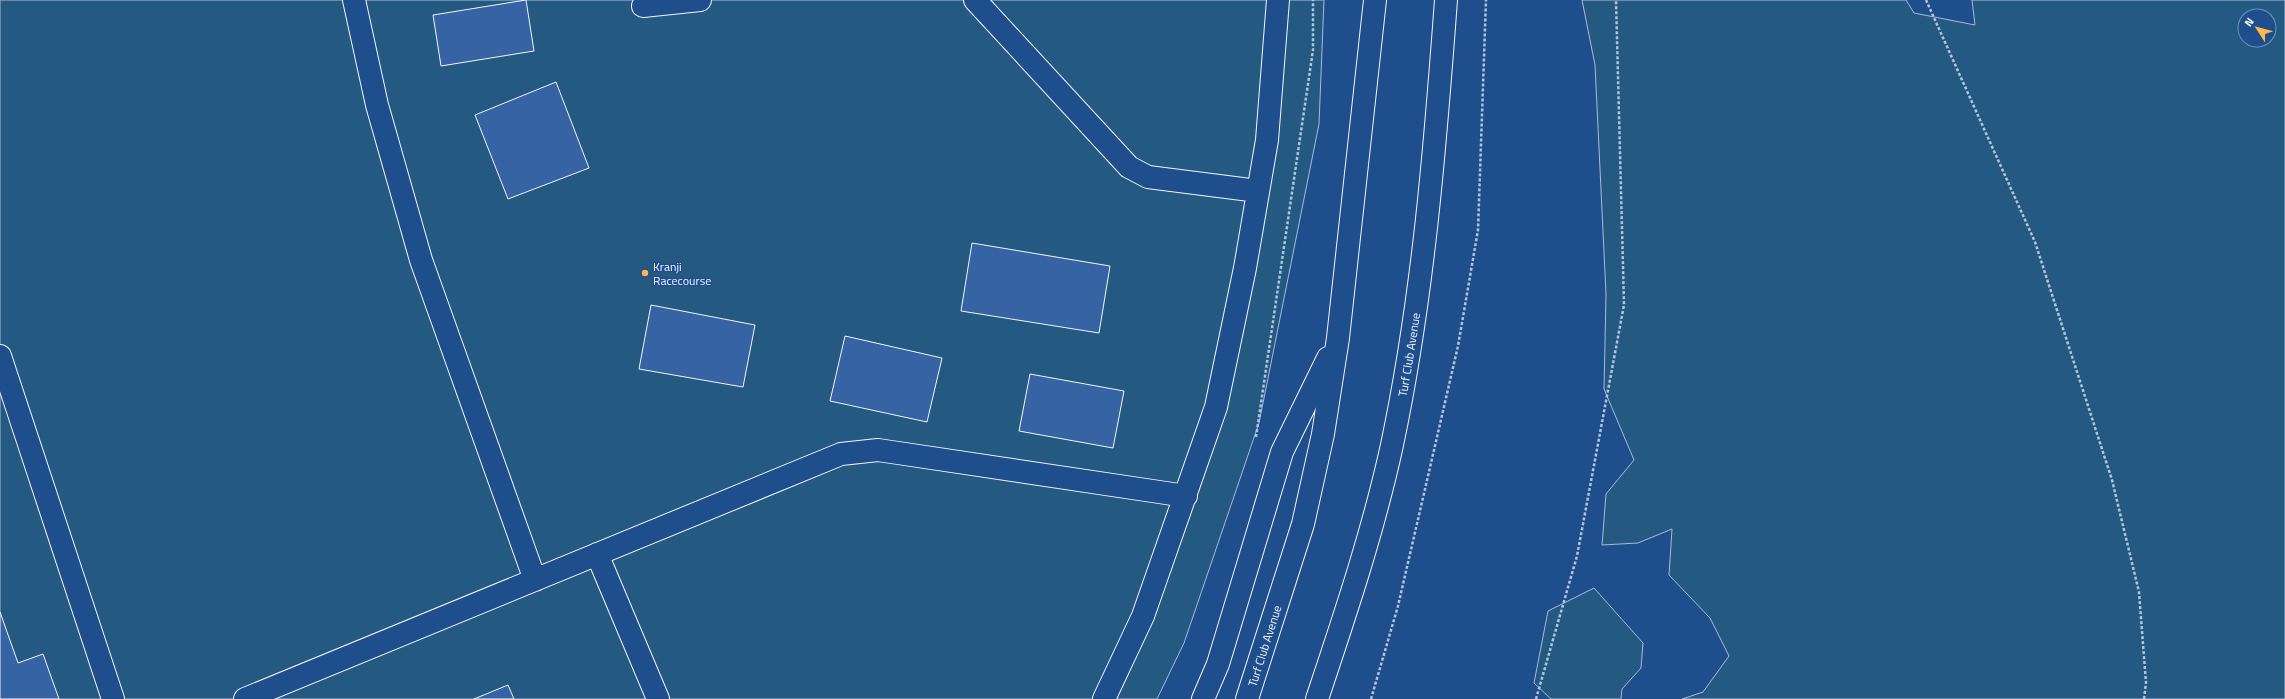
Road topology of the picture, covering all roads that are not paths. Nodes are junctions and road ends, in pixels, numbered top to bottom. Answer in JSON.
{"nodes":[{"id":1,"x":354,"y":0,"type":"edge"},
{"id":2,"x":700,"y":0,"type":"edge"},
{"id":3,"x":975,"y":0,"type":"edge"},
{"id":4,"x":1278,"y":0,"type":"edge"},
{"id":5,"x":1375,"y":0,"type":"edge"},
{"id":6,"x":1446,"y":0,"type":"edge"},
{"id":7,"x":643,"y":6,"type":"dead end"},
{"id":8,"x":1258,"y":191,"type":"junction"},
{"id":9,"x":1338,"y":338,"type":"junction"},
{"id":10,"x":0,"y":356,"type":"edge"},
{"id":11,"x":1186,"y":496,"type":"junction"},
{"id":12,"x":597,"y":554,"type":"junction"},
{"id":13,"x":535,"y":580,"type":"junction"},
{"id":14,"x":113,"y":699,"type":"edge"},
{"id":15,"x":245,"y":699,"type":"edge"},
{"id":16,"x":658,"y":699,"type":"edge"},
{"id":17,"x":1104,"y":699,"type":"edge"},
{"id":18,"x":1203,"y":699,"type":"edge"},
{"id":19,"x":1247,"y":699,"type":"edge"},
{"id":20,"x":1317,"y":699,"type":"edge"}],
"edges":[{"from":1,"to":13,"type":"main road"},
{"from":2,"to":7,"type":"main road"},
{"from":3,"to":8,"type":"main road"},
{"from":4,"to":8,"type":"main road"},
{"from":5,"to":9,"type":"main road","name":"Turf Club Avenue"},
{"from":6,"to":20,"type":"main road","name":"Turf Club Avenue"},
{"from":8,"to":11,"type":"main road"},
{"from":9,"to":18,"type":"main road"},
{"from":9,"to":19,"type":"main road","name":"Turf Club Avenue"},
{"from":10,"to":14,"type":"main road"},
{"from":11,"to":12,"type":"main road"},
{"from":11,"to":17,"type":"main road"},
{"from":12,"to":13,"type":"main road"},
{"from":12,"to":16,"type":"main road"},
{"from":13,"to":15,"type":"main road"}]}
